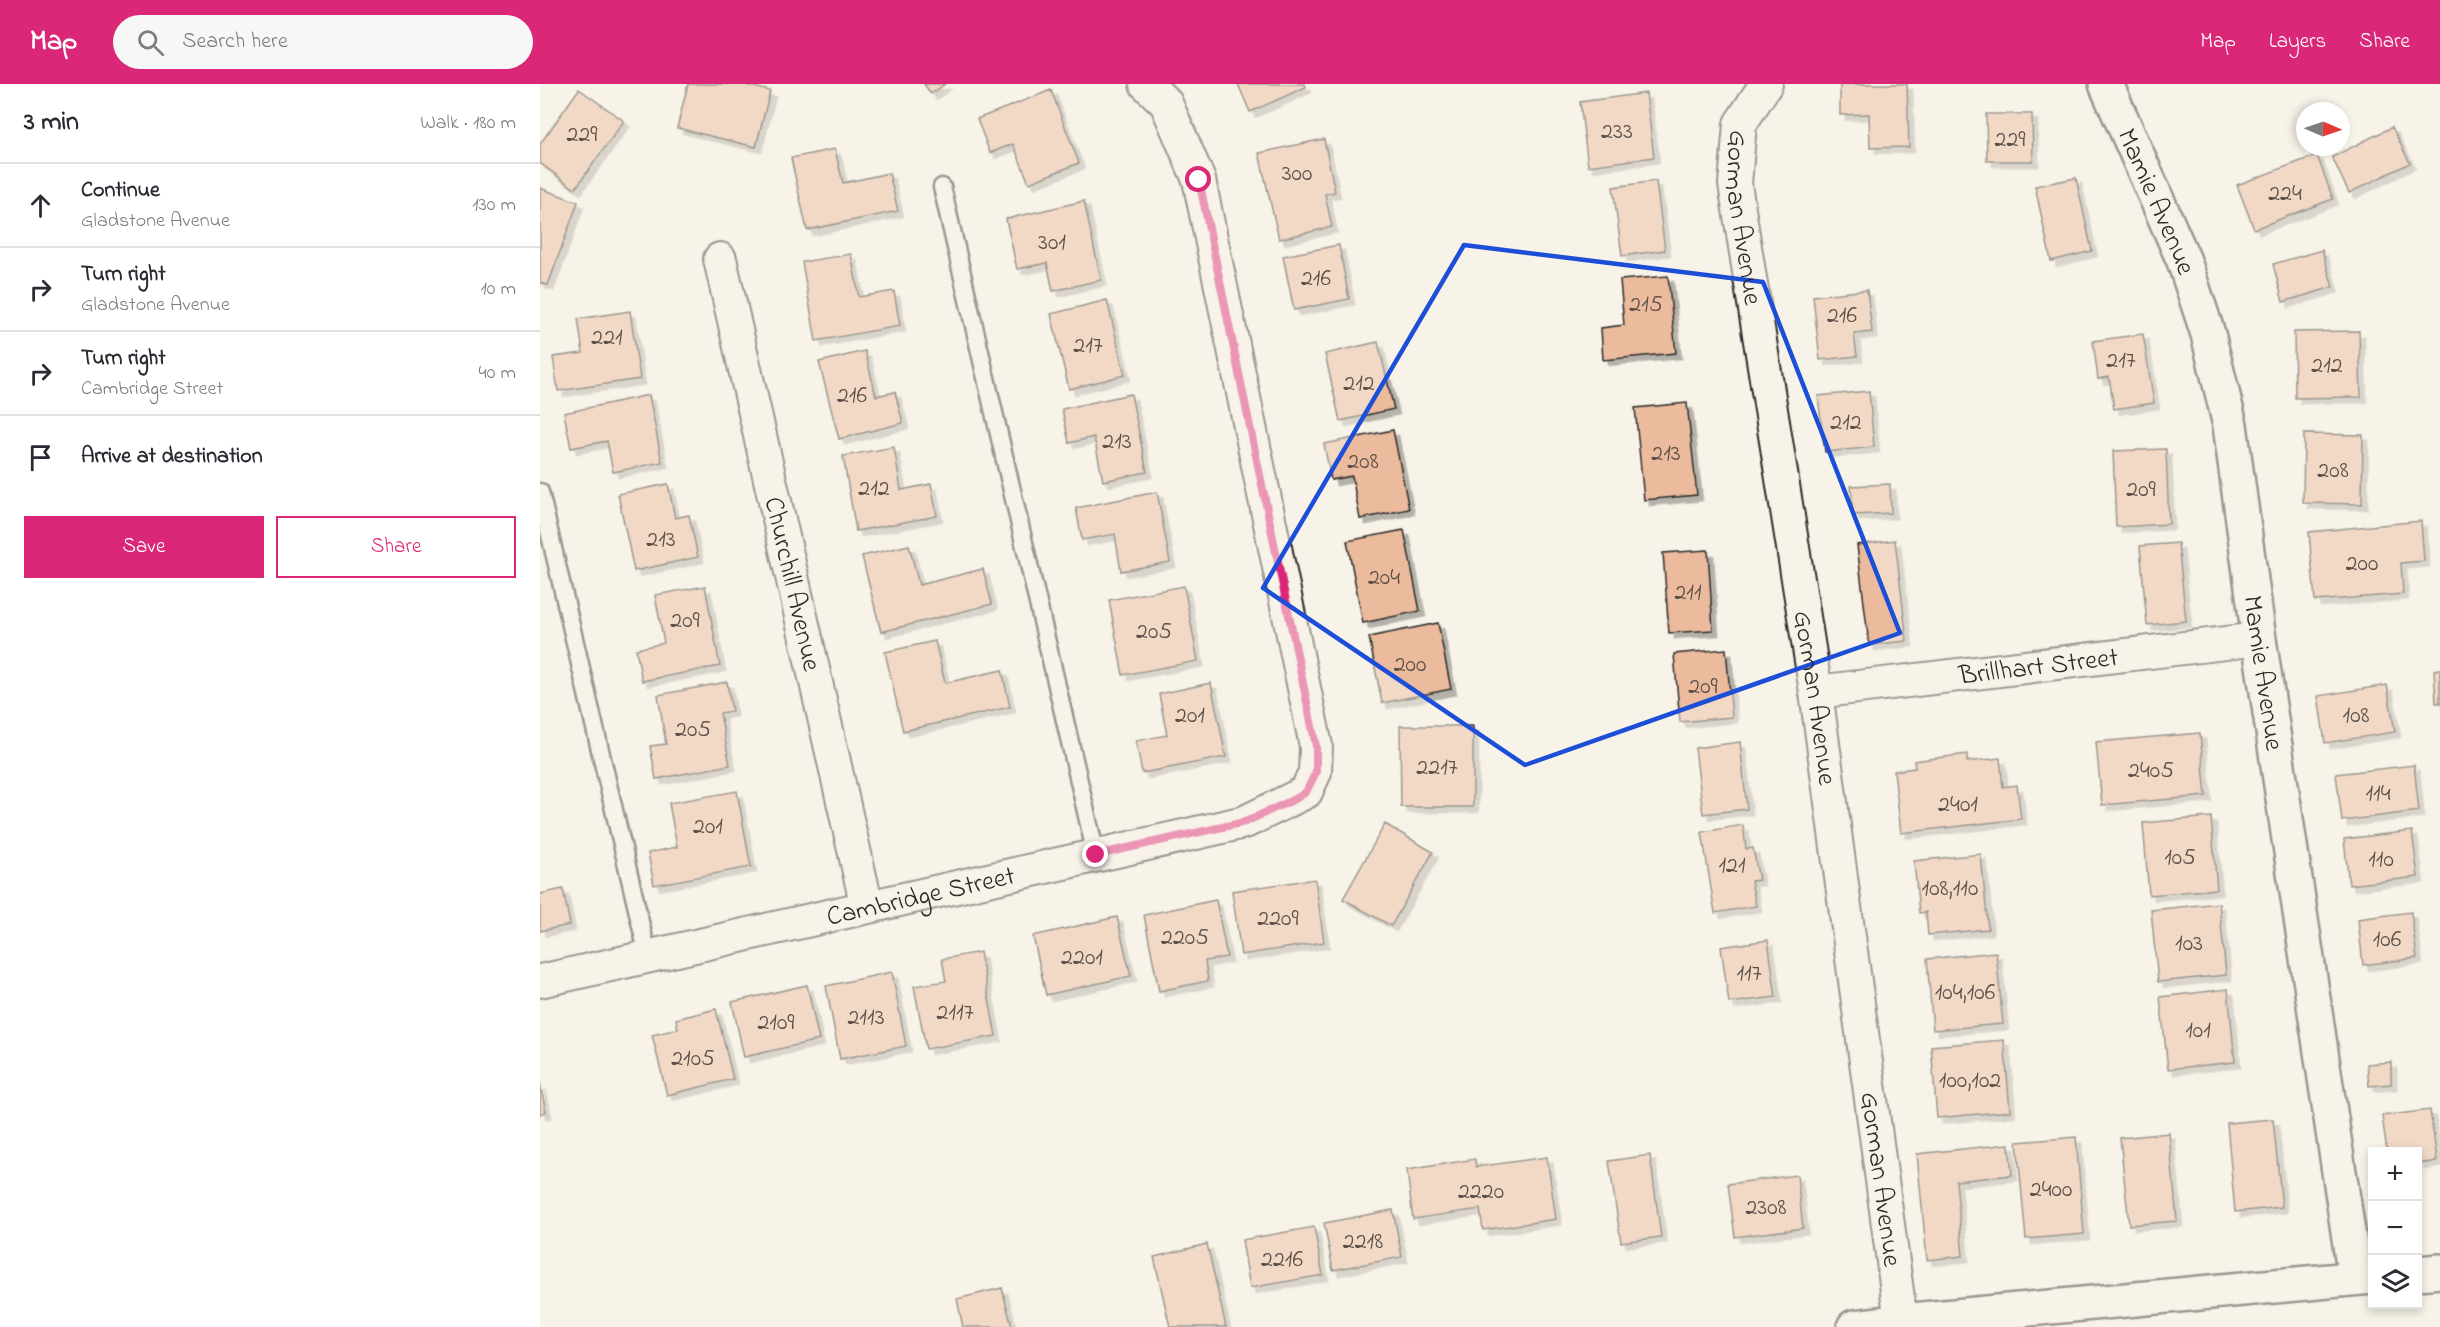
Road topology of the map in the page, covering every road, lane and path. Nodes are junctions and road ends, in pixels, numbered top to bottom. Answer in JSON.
{"nodes":[{"id":1,"x":1146,"y":84,"type":"edge"},
{"id":2,"x":1766,"y":84,"type":"edge"},
{"id":3,"x":2106,"y":84,"type":"edge"},
{"id":4,"x":942,"y":187,"type":"dead end"},
{"id":5,"x":720,"y":259,"type":"dead end"},
{"id":6,"x":540,"y":492,"type":"edge"},
{"id":7,"x":2259,"y":639,"type":"junction"},
{"id":8,"x":1816,"y":692,"type":"junction"},
{"id":9,"x":1096,"y":855,"type":"junction"},
{"id":10,"x":867,"y":907,"type":"junction"},
{"id":11,"x":648,"y":956,"type":"junction"},
{"id":12,"x":540,"y":981,"type":"edge"},
{"id":13,"x":2440,"y":1271,"type":"edge"},
{"id":14,"x":2422,"y":1273,"type":"edge"},
{"id":15,"x":2364,"y":1277,"type":"edge"},
{"id":16,"x":2030,"y":1318,"type":"edge"},
{"id":17,"x":1901,"y":1321,"type":"junction"},
{"id":18,"x":1854,"y":1327,"type":"edge"}],
"edges":[{"from":1,"to":9,"type":"street","name":"Cambridge Street"},
{"from":2,"to":8,"type":"street","name":"Gorman Avenue"},
{"from":3,"to":7,"type":"street","name":"Mamie Avenue"},
{"from":4,"to":9,"type":"lane"},
{"from":5,"to":10,"type":"street","name":"Churchill Avenue"},
{"from":6,"to":11,"type":"lane"},
{"from":7,"to":8,"type":"street","name":"Brillhart Street"},
{"from":7,"to":15,"type":"street","name":"Mamie Avenue"},
{"from":8,"to":17,"type":"street","name":"Gorman Avenue"},
{"from":9,"to":10,"type":"street","name":"Cambridge Street"},
{"from":10,"to":11,"type":"street","name":"Cambridge Street"},
{"from":11,"to":12,"type":"street","name":"Cambridge Street"},
{"from":13,"to":14,"type":"street"},
{"from":15,"to":16,"type":"street"},
{"from":16,"to":17,"type":"street"},
{"from":17,"to":18,"type":"street"}]}
